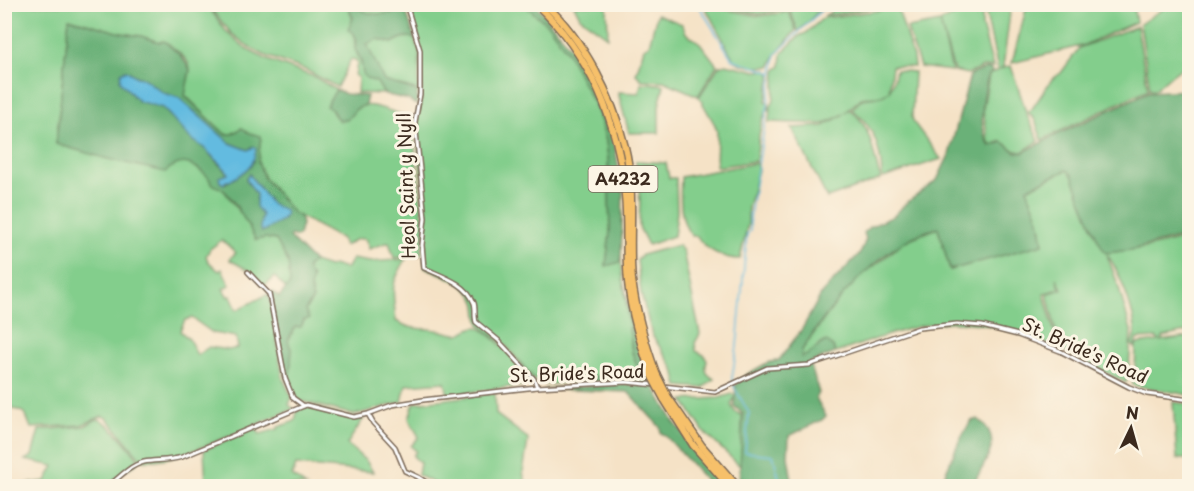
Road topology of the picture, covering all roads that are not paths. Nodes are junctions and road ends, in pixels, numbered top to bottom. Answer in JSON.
{"nodes":[{"id":1,"x":406,"y":4,"type":"edge"},
{"id":2,"x":536,"y":4,"type":"edge"},
{"id":3,"x":545,"y":4,"type":"edge"},
{"id":4,"x":248,"y":272,"type":"dead end"},
{"id":5,"x":654,"y":374,"type":"junction"},
{"id":6,"x":537,"y":387,"type":"junction"},
{"id":7,"x":666,"y":398,"type":"junction"},
{"id":8,"x":1190,"y":400,"type":"edge"},
{"id":9,"x":304,"y":406,"type":"junction"},
{"id":10,"x":368,"y":414,"type":"junction"},
{"id":11,"x":109,"y":486,"type":"edge"},
{"id":12,"x":432,"y":486,"type":"edge"},
{"id":13,"x":729,"y":486,"type":"edge"},
{"id":14,"x":737,"y":486,"type":"edge"}],
"edges":[{"from":1,"to":6,"type":"street","name":"Heol Saint y Nyll"},
{"from":2,"to":5,"type":"highway","number":"A4232"},
{"from":3,"to":5,"type":"highway","number":"A4232"},
{"from":4,"to":9,"type":"street"},
{"from":5,"to":7,"type":"highway","number":"A4232","bridge":true},
{"from":6,"to":8,"type":"street","name":"St. Bride's Road"},
{"from":6,"to":10,"type":"street","name":"St. Bride's Road"},
{"from":7,"to":13,"type":"highway","number":"A4232"},
{"from":7,"to":14,"type":"highway","number":"A4232"},
{"from":9,"to":10,"type":"street","name":"St. Bride's Road"},
{"from":9,"to":11,"type":"street"},
{"from":10,"to":12,"type":"street"}]}
